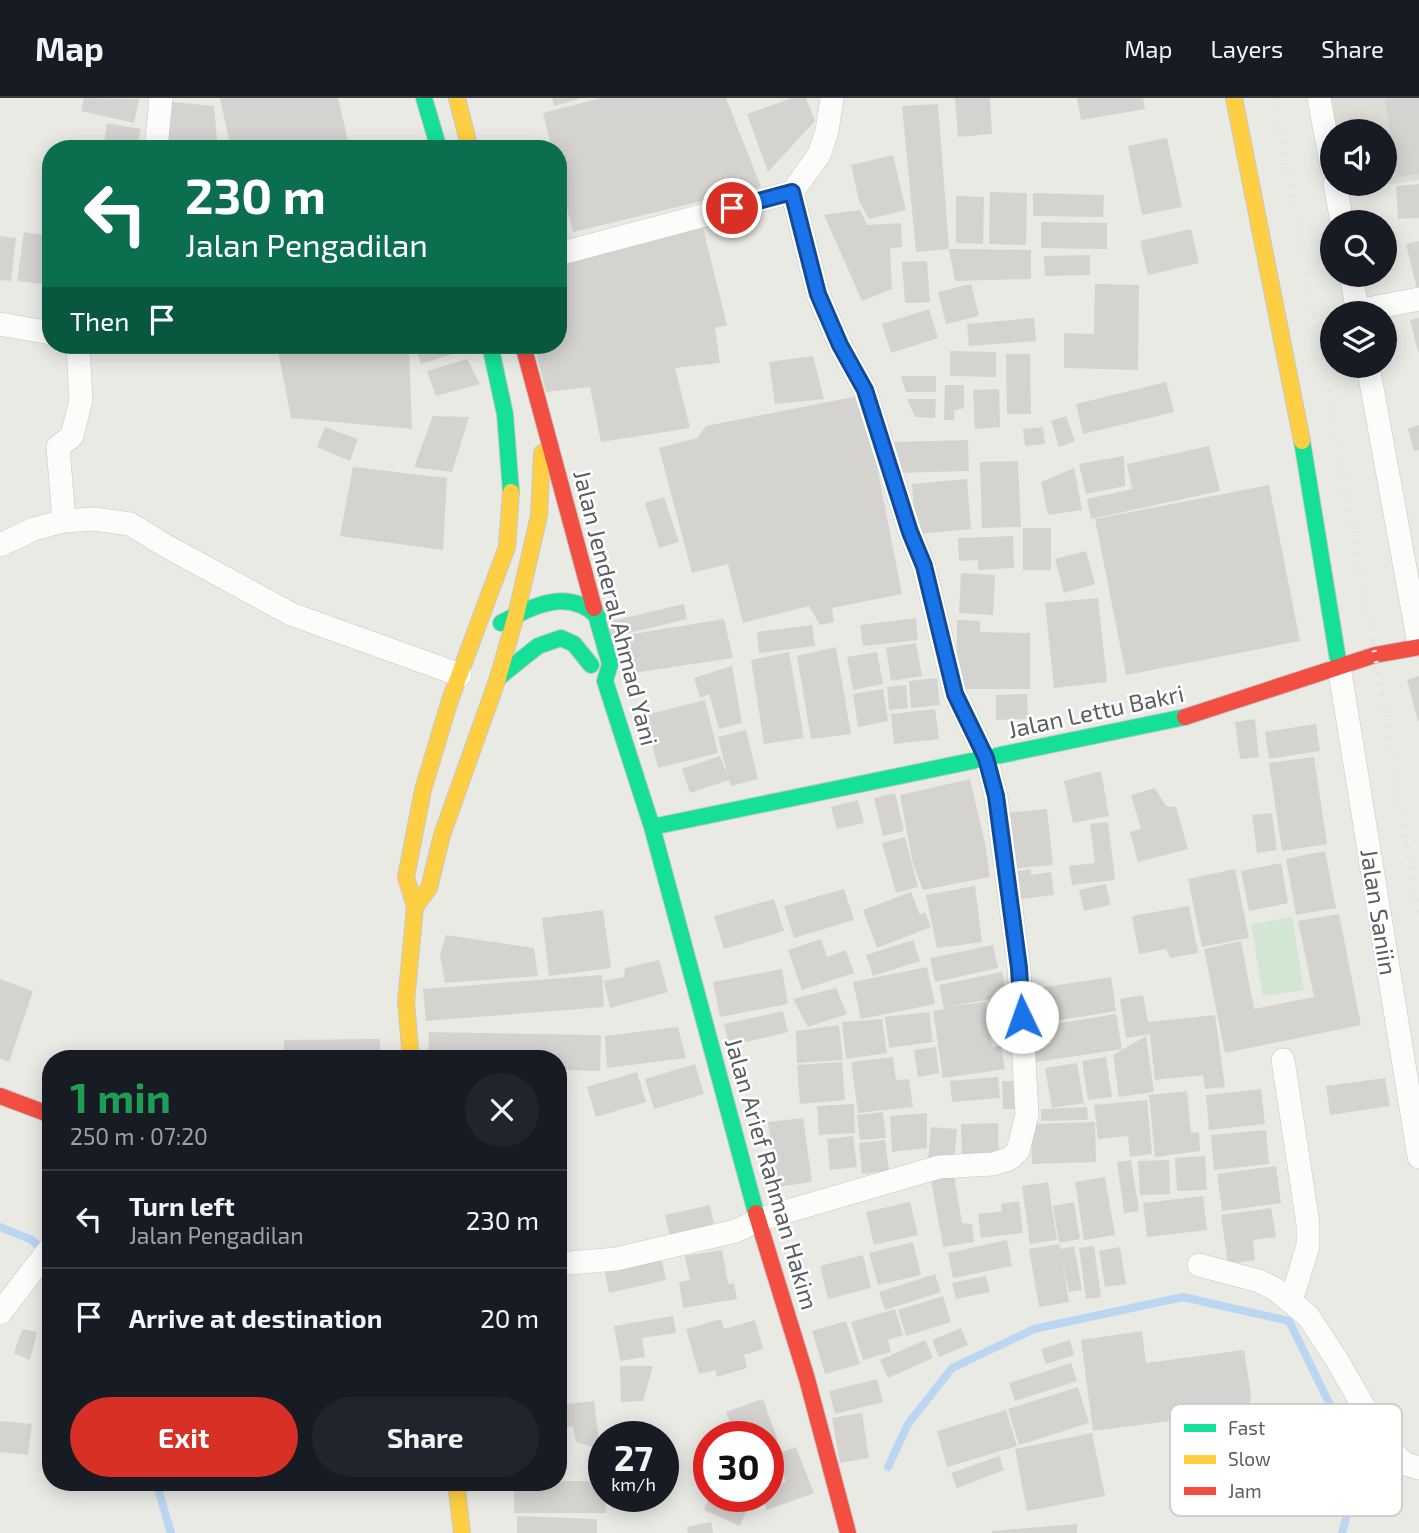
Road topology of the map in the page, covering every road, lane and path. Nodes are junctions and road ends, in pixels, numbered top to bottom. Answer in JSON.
{"nodes":[{"id":1,"x":161,"y":98,"type":"edge"},
{"id":2,"x":424,"y":98,"type":"edge"},
{"id":3,"x":457,"y":98,"type":"edge"},
{"id":4,"x":832,"y":98,"type":"edge"},
{"id":5,"x":1234,"y":98,"type":"edge"},
{"id":6,"x":1319,"y":98,"type":"edge"},
{"id":7,"x":1323,"y":119,"type":"edge"},
{"id":8,"x":157,"y":140,"type":"edge"},
{"id":9,"x":436,"y":140,"type":"edge"},
{"id":10,"x":468,"y":140,"type":"edge"},
{"id":11,"x":792,"y":192,"type":"junction"},
{"id":12,"x":567,"y":252,"type":"edge"},
{"id":13,"x":1419,"y":299,"type":"edge"},
{"id":14,"x":1397,"y":304,"type":"edge"},
{"id":15,"x":0,"y":324,"type":"edge"},
{"id":16,"x":42,"y":331,"type":"edge"},
{"id":17,"x":78,"y":354,"type":"edge"},
{"id":18,"x":492,"y":354,"type":"edge"},
{"id":19,"x":525,"y":354,"type":"edge"},
{"id":20,"x":1369,"y":378,"type":"edge"},
{"id":21,"x":537,"y":399,"type":"junction"},
{"id":22,"x":505,"y":414,"type":"junction"},
{"id":23,"x":540,"y":502,"type":"junction"},
{"id":24,"x":64,"y":521,"type":"junction"},
{"id":25,"x":551,"y":534,"type":"dead end"},
{"id":26,"x":0,"y":545,"type":"edge"},
{"id":27,"x":571,"y":596,"type":"junction"},
{"id":28,"x":516,"y":615,"type":"junction"},
{"id":29,"x":598,"y":617,"type":"junction"},
{"id":30,"x":1419,"y":646,"type":"edge"},
{"id":31,"x":471,"y":649,"type":"junction"},
{"id":32,"x":591,"y":665,"type":"junction"},
{"id":33,"x":1339,"y":666,"type":"junction"},
{"id":34,"x":460,"y":675,"type":"junction"},
{"id":35,"x":498,"y":678,"type":"junction"},
{"id":36,"x":605,"y":681,"type":"junction"},
{"id":37,"x":986,"y":758,"type":"junction"},
{"id":38,"x":652,"y":827,"type":"junction"},
{"id":39,"x":415,"y":906,"type":"junction"},
{"id":40,"x":410,"y":1050,"type":"edge"},
{"id":41,"x":1283,"y":1060,"type":"dead end"},
{"id":42,"x":0,"y":1096,"type":"edge"},
{"id":43,"x":42,"y":1112,"type":"edge"},
{"id":44,"x":1419,"y":1157,"type":"edge"},
{"id":45,"x":758,"y":1220,"type":"junction"},
{"id":46,"x":42,"y":1259,"type":"edge"},
{"id":47,"x":567,"y":1263,"type":"edge"},
{"id":48,"x":1199,"y":1265,"type":"dead end"},
{"id":49,"x":1291,"y":1301,"type":"junction"},
{"id":50,"x":0,"y":1313,"type":"edge"},
{"id":51,"x":1362,"y":1404,"type":"edge"},
{"id":52,"x":1402,"y":1461,"type":"edge"},
{"id":53,"x":1419,"y":1468,"type":"edge"},
{"id":54,"x":457,"y":1491,"type":"edge"},
{"id":55,"x":462,"y":1533,"type":"edge"},
{"id":56,"x":848,"y":1533,"type":"edge"}],
"edges":[{"from":1,"to":8,"type":"street"},
{"from":2,"to":9,"type":"main road"},
{"from":3,"to":10,"type":"main road"},
{"from":4,"to":11,"type":"street"},
{"from":5,"to":33,"type":"main road"},
{"from":6,"to":7,"type":"street"},
{"from":11,"to":12,"type":"street"},
{"from":11,"to":37,"type":"street"},
{"from":13,"to":14,"type":"street"},
{"from":15,"to":16,"type":"street"},
{"from":17,"to":24,"type":"street"},
{"from":18,"to":22,"type":"main road"},
{"from":19,"to":21,"type":"main road"},
{"from":20,"to":30,"type":"street"},
{"from":21,"to":23,"type":"main road"},
{"from":21,"to":29,"type":"main road","name":"Jalan Jenderal Ahmad Yani"},
{"from":22,"to":23,"type":"main road"},
{"from":22,"to":31,"type":"main road"},
{"from":23,"to":25,"type":"main road"},
{"from":23,"to":28,"type":"main road"},
{"from":24,"to":26,"type":"street"},
{"from":24,"to":34,"type":"street"},
{"from":27,"to":28,"type":"main road"},
{"from":27,"to":29,"type":"main road"},
{"from":27,"to":32,"type":"main road"},
{"from":28,"to":31,"type":"main road"},
{"from":28,"to":35,"type":"main road"},
{"from":29,"to":36,"type":"main road","name":"Jalan Jenderal Ahmad Yani"},
{"from":30,"to":33,"type":"main road","name":"Jalan Lettu Bakri"},
{"from":31,"to":34,"type":"main road"},
{"from":32,"to":35,"type":"main road"},
{"from":32,"to":36,"type":"main road"},
{"from":33,"to":37,"type":"main road","name":"Jalan Lettu Bakri"},
{"from":33,"to":44,"type":"street","name":"Jalan Saniin"},
{"from":34,"to":39,"type":"main road"},
{"from":35,"to":39,"type":"main road"},
{"from":36,"to":38,"type":"main road","name":"Jalan Jenderal Ahmad Yani"},
{"from":37,"to":38,"type":"main road","name":"Jalan Lettu Bakri"},
{"from":37,"to":45,"type":"street"},
{"from":38,"to":45,"type":"main road","name":"Jalan Arief Rahman Hakim"},
{"from":39,"to":40,"type":"main road"},
{"from":41,"to":49,"type":"street"},
{"from":42,"to":43,"type":"main road"},
{"from":45,"to":47,"type":"street"},
{"from":45,"to":56,"type":"main road","name":"Jalan Arief Rahman Hakim"},
{"from":46,"to":50,"type":"street"},
{"from":48,"to":49,"type":"street"},
{"from":49,"to":51,"type":"street"},
{"from":52,"to":53,"type":"street"},
{"from":54,"to":55,"type":"main road"}]}
